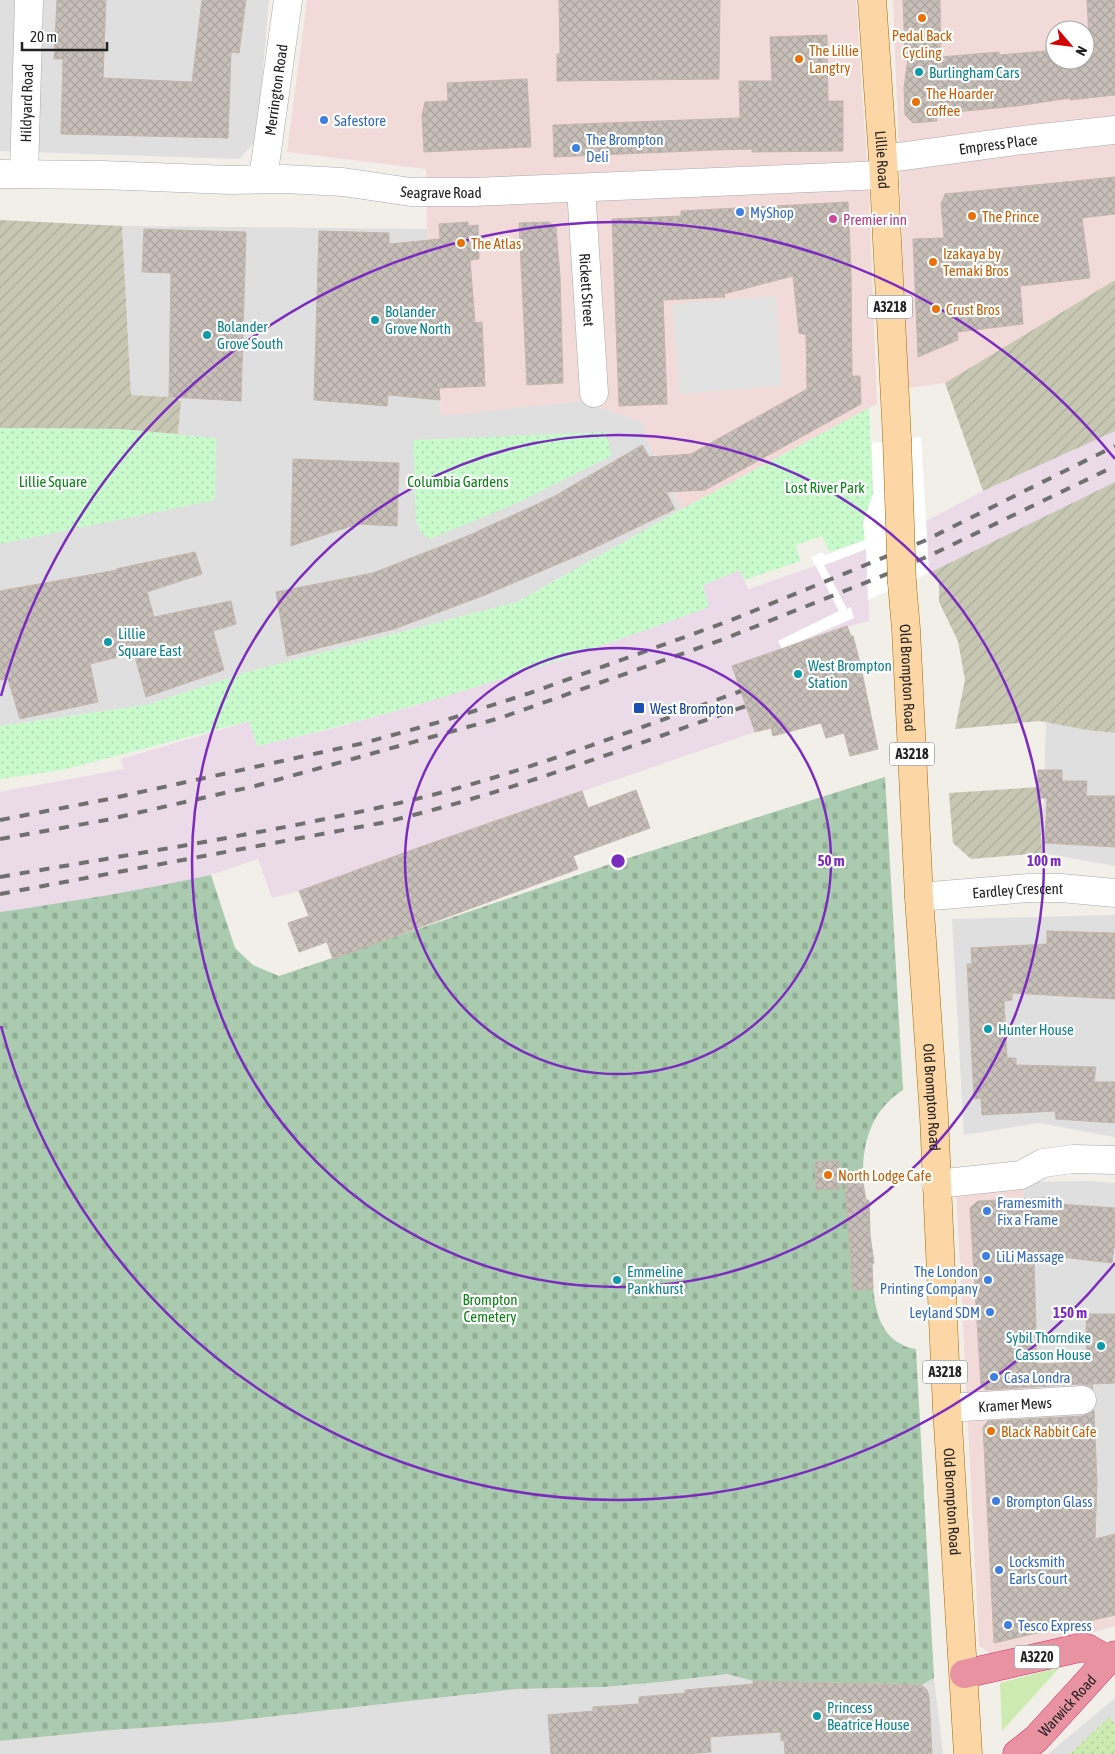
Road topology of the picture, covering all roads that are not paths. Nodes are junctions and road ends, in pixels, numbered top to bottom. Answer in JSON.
{"nodes":[{"id":1,"x":29,"y":0,"type":"edge"},
{"id":2,"x":288,"y":0,"type":"edge"},
{"id":3,"x":872,"y":0,"type":"edge"},
{"id":4,"x":1115,"y":130,"type":"edge"},
{"id":5,"x":883,"y":167,"type":"junction"},
{"id":6,"x":12,"y":174,"type":"edge"},
{"id":7,"x":263,"y":179,"type":"junction"},
{"id":8,"x":581,"y":188,"type":"junction"},
{"id":9,"x":594,"y":393,"type":"dead end"},
{"id":10,"x":897,"y":440,"type":"joint"},
{"id":11,"x":1115,"y":893,"type":"edge"},
{"id":12,"x":919,"y":897,"type":"junction"},
{"id":13,"x":1115,"y":1160,"type":"edge"},
{"id":14,"x":936,"y":1184,"type":"junction"},
{"id":15,"x":1082,"y":1400,"type":"dead end"},
{"id":16,"x":947,"y":1408,"type":"junction"},
{"id":17,"x":1113,"y":1661,"type":"edge"},
{"id":18,"x":964,"y":1674,"type":"junction"},
{"id":19,"x":968,"y":1754,"type":"edge"},
{"id":20,"x":1017,"y":1754,"type":"edge"}],
"edges":[{"from":1,"to":6,"type":"street","name":"Hildyard Road"},
{"from":2,"to":7,"type":"street","name":"Merrington Road"},
{"from":3,"to":5,"type":"main road","name":"Lillie Road","number":"A3218"},
{"from":4,"to":5,"type":"street","name":"Empress Place"},
{"from":5,"to":8,"type":"street","name":"Seagrave Road"},
{"from":5,"to":10,"type":"main road","name":"Lillie Road","number":"A3218"},
{"from":6,"to":7,"type":"street","name":"Seagrave Road"},
{"from":7,"to":8,"type":"street","name":"Seagrave Road"},
{"from":8,"to":9,"type":"street","name":"Rickett Street"},
{"from":10,"to":12,"type":"main road","name":"Old Brompton Road","number":"A3218","bridge":true},
{"from":11,"to":12,"type":"street","name":"Eardley Crescent"},
{"from":12,"to":14,"type":"main road","name":"Old Brompton Road","number":"A3218"},
{"from":13,"to":14,"type":"street"},
{"from":14,"to":16,"type":"main road","name":"Old Brompton Road","number":"A3218"},
{"from":15,"to":16,"type":"street","name":"Kramer Mews"},
{"from":16,"to":18,"type":"main road","name":"Old Brompton Road","number":"A3218"},
{"from":17,"to":18,"type":"highway","number":"A3220"},
{"from":17,"to":20,"type":"highway","name":"Warwick Road","number":"A3220"},
{"from":18,"to":19,"type":"main road","name":"Old Brompton Road","number":"A3218"}]}
